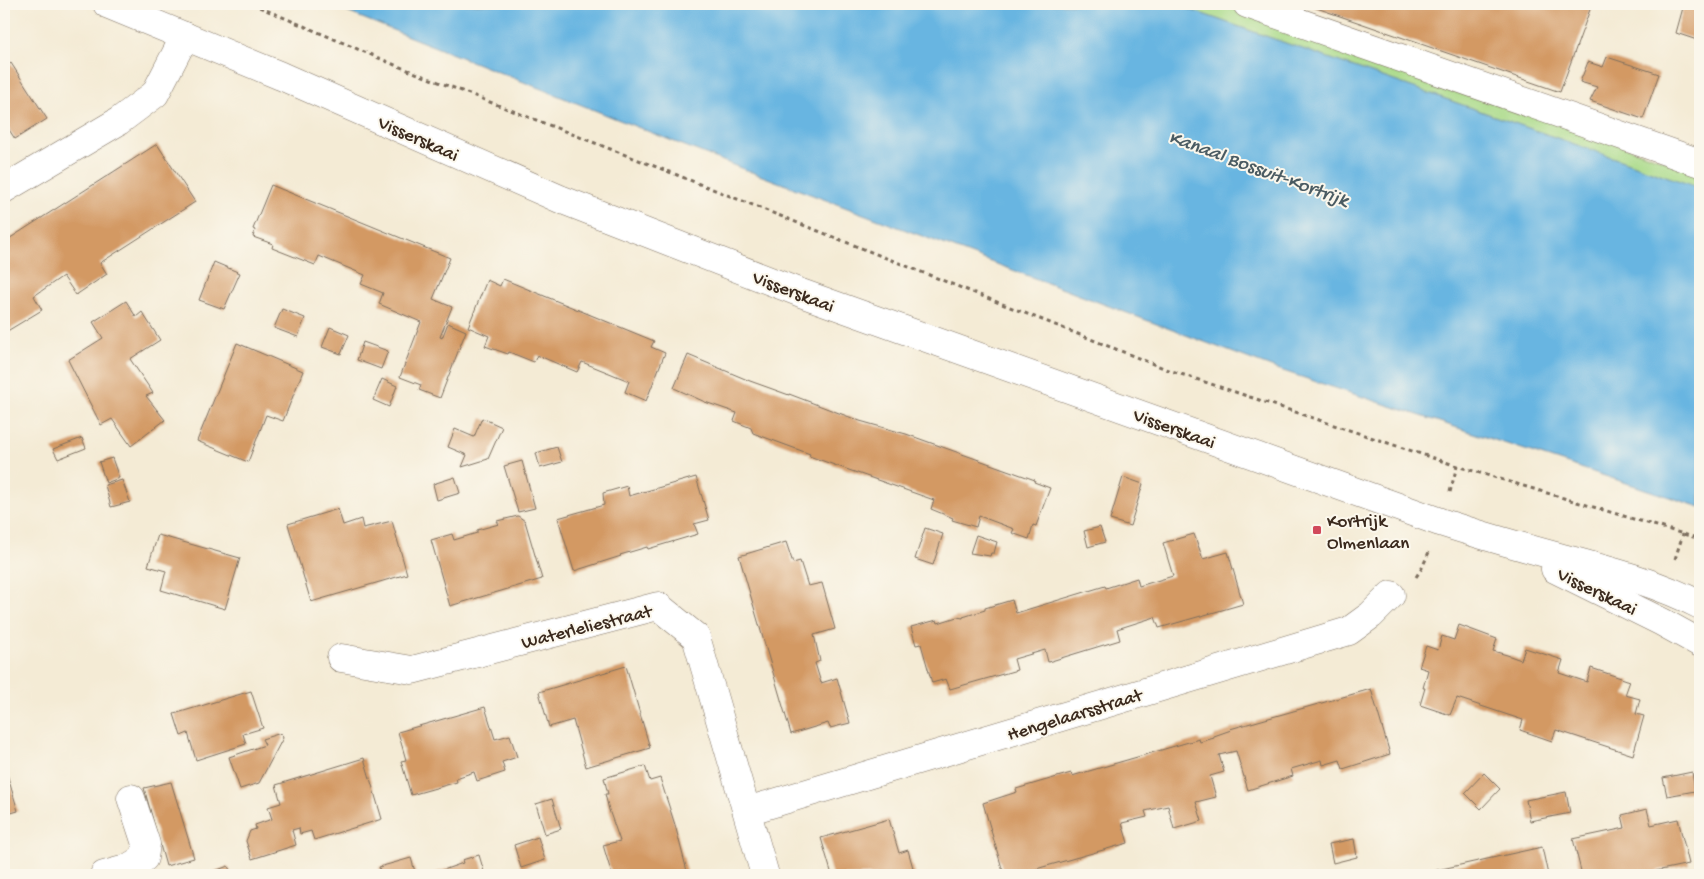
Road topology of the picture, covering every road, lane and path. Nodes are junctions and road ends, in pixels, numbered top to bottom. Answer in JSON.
{"nodes":[{"id":1,"x":107,"y":4,"type":"edge"},
{"id":2,"x":252,"y":4,"type":"edge"},
{"id":3,"x":1247,"y":4,"type":"edge"},
{"id":4,"x":185,"y":36,"type":"junction"},
{"id":5,"x":1700,"y":164,"type":"edge"},
{"id":6,"x":4,"y":189,"type":"edge"},
{"id":7,"x":1700,"y":539,"type":"edge"},
{"id":8,"x":1495,"y":540,"type":"junction"},
{"id":9,"x":1391,"y":595,"type":"dead end"},
{"id":10,"x":1700,"y":605,"type":"edge"},
{"id":11,"x":1700,"y":643,"type":"edge"},
{"id":12,"x":341,"y":658,"type":"dead end"},
{"id":13,"x":131,"y":798,"type":"dead end"},
{"id":14,"x":747,"y":812,"type":"junction"},
{"id":15,"x":104,"y":875,"type":"edge"},
{"id":16,"x":765,"y":875,"type":"edge"}],
"edges":[{"from":1,"to":4,"type":"street","name":"Visserskaai"},
{"from":2,"to":7,"type":"path"},
{"from":3,"to":5,"type":"street"},
{"from":4,"to":6,"type":"street"},
{"from":4,"to":8,"type":"street","name":"Visserskaai"},
{"from":8,"to":10,"type":"street","name":"Visserskaai"},
{"from":8,"to":11,"type":"street","name":"Visserskaai"},
{"from":9,"to":14,"type":"street","name":"Hengelaarsstraat"},
{"from":12,"to":14,"type":"street","name":"Waterleliestraat"},
{"from":13,"to":15,"type":"street"},
{"from":14,"to":16,"type":"street","name":"Waterleliestraat"}]}
